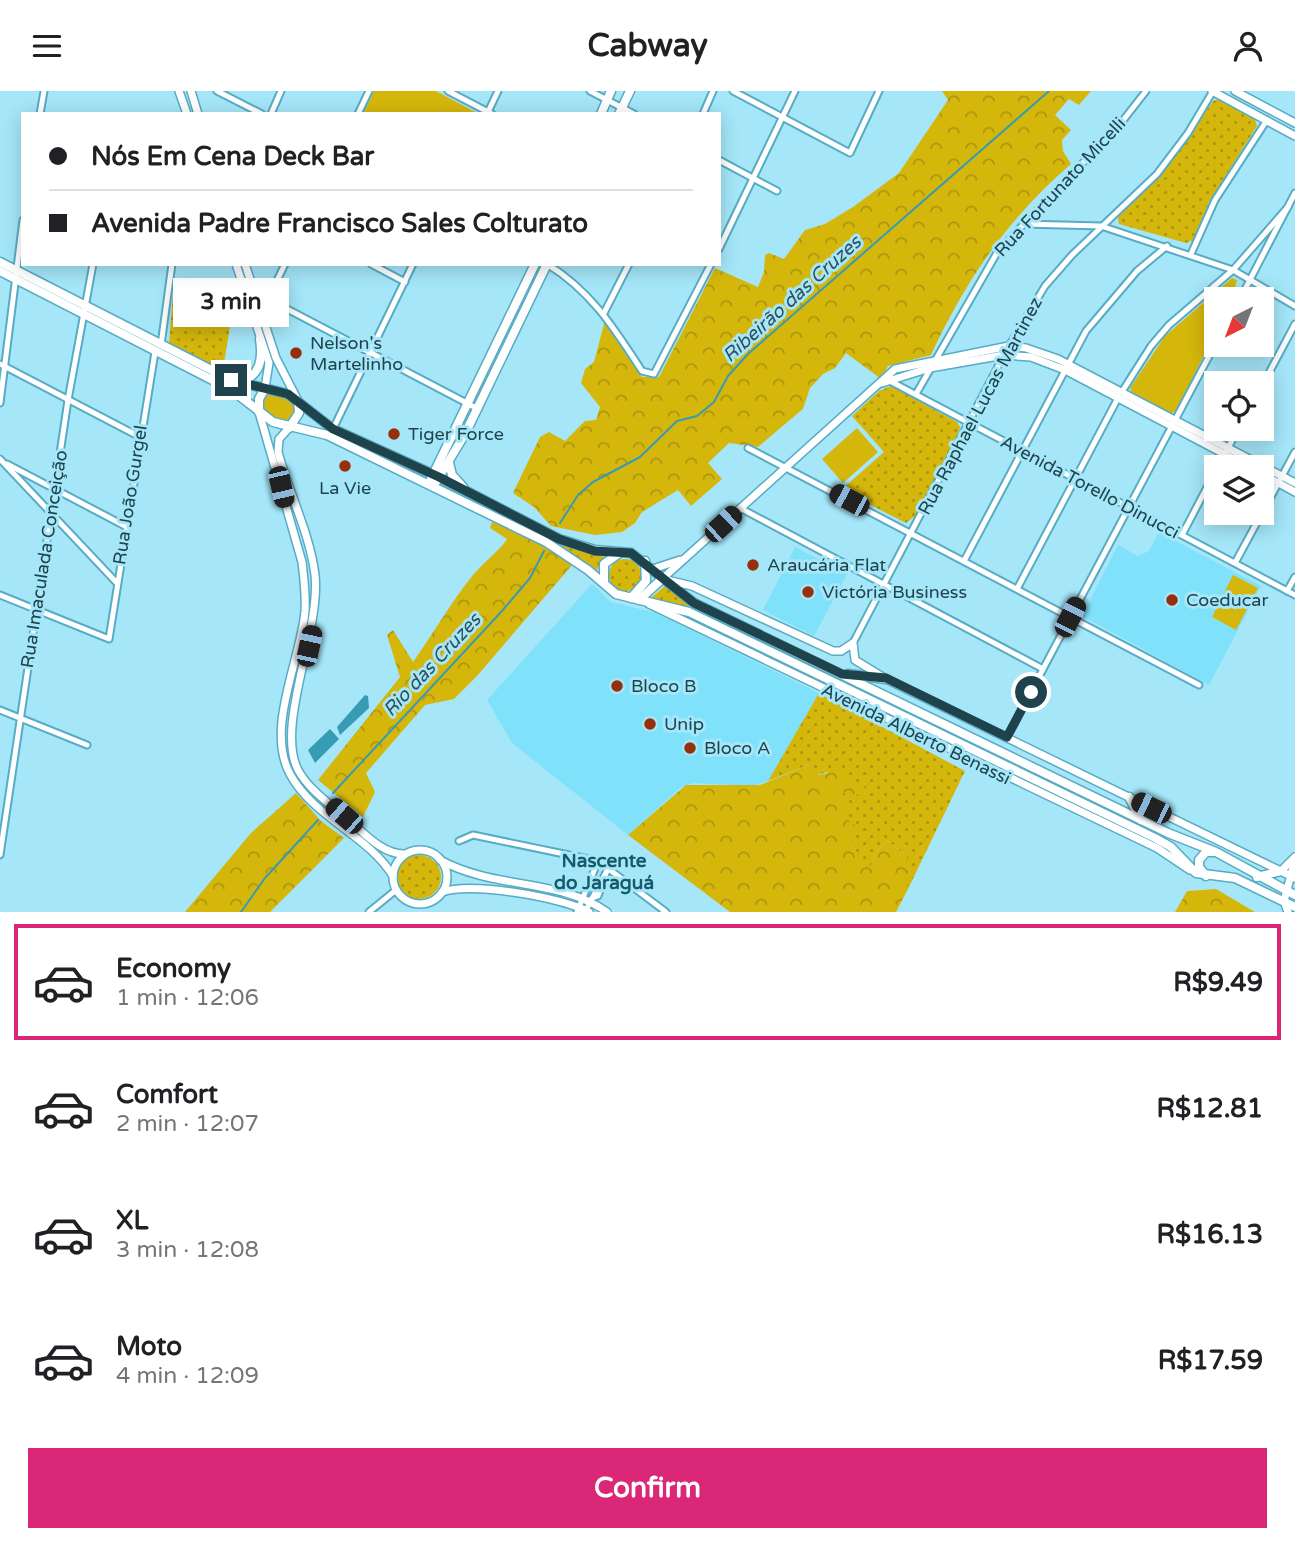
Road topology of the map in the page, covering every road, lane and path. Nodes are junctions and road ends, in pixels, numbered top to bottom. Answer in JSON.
{"nodes":[{"id":1,"x":44,"y":91,"type":"edge"},
{"id":2,"x":179,"y":91,"type":"edge"},
{"id":3,"x":191,"y":91,"type":"edge"},
{"id":4,"x":217,"y":91,"type":"edge"},
{"id":5,"x":281,"y":91,"type":"edge"},
{"id":6,"x":369,"y":91,"type":"edge"},
{"id":7,"x":448,"y":91,"type":"edge"},
{"id":8,"x":498,"y":91,"type":"edge"},
{"id":9,"x":590,"y":91,"type":"edge"},
{"id":10,"x":611,"y":91,"type":"edge"},
{"id":11,"x":630,"y":91,"type":"edge"},
{"id":12,"x":713,"y":91,"type":"edge"},
{"id":13,"x":733,"y":91,"type":"edge"},
{"id":14,"x":795,"y":91,"type":"edge"},
{"id":15,"x":879,"y":91,"type":"edge"},
{"id":16,"x":1146,"y":91,"type":"edge"},
{"id":17,"x":1212,"y":91,"type":"edge"},
{"id":18,"x":1235,"y":91,"type":"edge"},
{"id":19,"x":607,"y":100,"type":"junction"},
{"id":20,"x":621,"y":111,"type":"edge"},
{"id":21,"x":40,"y":112,"type":"edge"},
{"id":22,"x":186,"y":112,"type":"edge"},
{"id":23,"x":197,"y":112,"type":"edge"},
{"id":24,"x":258,"y":112,"type":"edge"},
{"id":25,"x":272,"y":112,"type":"edge"},
{"id":26,"x":359,"y":112,"type":"edge"},
{"id":27,"x":488,"y":112,"type":"edge"},
{"id":28,"x":490,"y":112,"type":"edge"},
{"id":29,"x":602,"y":112,"type":"edge"},
{"id":30,"x":704,"y":112,"type":"edge"},
{"id":31,"x":783,"y":117,"type":"junction"},
{"id":32,"x":1267,"y":120,"type":"junction"},
{"id":33,"x":1295,"y":123,"type":"edge"},
{"id":34,"x":1295,"y":136,"type":"edge"},
{"id":35,"x":721,"y":161,"type":"edge"},
{"id":36,"x":753,"y":178,"type":"junction"},
{"id":37,"x":777,"y":191,"type":"dead end"},
{"id":38,"x":1295,"y":193,"type":"edge"},
{"id":39,"x":1287,"y":207,"type":"junction"},
{"id":40,"x":1023,"y":224,"type":"junction"},
{"id":41,"x":1101,"y":226,"type":"junction"},
{"id":42,"x":21,"y":232,"type":"edge"},
{"id":43,"x":722,"y":235,"type":"edge"},
{"id":44,"x":1167,"y":246,"type":"junction"},
{"id":45,"x":1191,"y":254,"type":"junction"},
{"id":46,"x":0,"y":262,"type":"edge"},
{"id":47,"x":93,"y":266,"type":"edge"},
{"id":48,"x":172,"y":266,"type":"edge"},
{"id":49,"x":237,"y":266,"type":"edge"},
{"id":50,"x":246,"y":266,"type":"edge"},
{"id":51,"x":284,"y":266,"type":"edge"},
{"id":52,"x":375,"y":266,"type":"edge"},
{"id":53,"x":412,"y":266,"type":"edge"},
{"id":54,"x":534,"y":266,"type":"edge"},
{"id":55,"x":546,"y":266,"type":"edge"},
{"id":56,"x":550,"y":266,"type":"edge"},
{"id":57,"x":628,"y":266,"type":"edge"},
{"id":58,"x":710,"y":266,"type":"edge"},
{"id":59,"x":1233,"y":270,"type":"junction"},
{"id":60,"x":0,"y":271,"type":"edge"},
{"id":61,"x":14,"y":274,"type":"junction"},
{"id":62,"x":1251,"y":279,"type":"junction"},
{"id":63,"x":405,"y":282,"type":"junction"},
{"id":64,"x":1247,"y":287,"type":"edge"},
{"id":65,"x":268,"y":299,"type":"junction"},
{"id":66,"x":1295,"y":306,"type":"edge"},
{"id":67,"x":259,"y":309,"type":"junction"},
{"id":68,"x":84,"y":311,"type":"junction"},
{"id":69,"x":604,"y":313,"type":"junction"},
{"id":70,"x":252,"y":314,"type":"junction"},
{"id":71,"x":1295,"y":324,"type":"edge"},
{"id":72,"x":260,"y":339,"type":"junction"},
{"id":73,"x":1009,"y":346,"type":"junction"},
{"id":74,"x":158,"y":348,"type":"junction"},
{"id":75,"x":369,"y":353,"type":"junction"},
{"id":76,"x":1004,"y":355,"type":"junction"},
{"id":77,"x":1209,"y":357,"type":"edge"},
{"id":78,"x":936,"y":358,"type":"junction"},
{"id":79,"x":2,"y":365,"type":"edge"},
{"id":80,"x":930,"y":367,"type":"junction"},
{"id":81,"x":1067,"y":367,"type":"junction"},
{"id":82,"x":1270,"y":371,"type":"edge"},
{"id":83,"x":885,"y":381,"type":"junction"},
{"id":84,"x":238,"y":382,"type":"junction"},
{"id":85,"x":265,"y":388,"type":"junction"},
{"id":86,"x":916,"y":394,"type":"junction"},
{"id":87,"x":1120,"y":395,"type":"junction"},
{"id":88,"x":68,"y":400,"type":"junction"},
{"id":89,"x":298,"y":401,"type":"junction"},
{"id":90,"x":0,"y":403,"type":"edge"},
{"id":91,"x":467,"y":404,"type":"junction"},
{"id":92,"x":478,"y":409,"type":"junction"},
{"id":93,"x":260,"y":412,"type":"junction"},
{"id":94,"x":969,"y":423,"type":"junction"},
{"id":95,"x":1174,"y":423,"type":"junction"},
{"id":96,"x":289,"y":428,"type":"junction"},
{"id":97,"x":455,"y":428,"type":"junction"},
{"id":98,"x":333,"y":429,"type":"junction"},
{"id":99,"x":465,"y":434,"type":"junction"},
{"id":100,"x":139,"y":437,"type":"junction"},
{"id":101,"x":1231,"y":441,"type":"edge"},
{"id":102,"x":748,"y":448,"type":"dead end"},
{"id":103,"x":1022,"y":450,"type":"junction"},
{"id":104,"x":1226,"y":451,"type":"junction"},
{"id":105,"x":1295,"y":452,"type":"edge"},
{"id":106,"x":1224,"y":455,"type":"edge"},
{"id":107,"x":1232,"y":455,"type":"edge"},
{"id":108,"x":1,"y":460,"type":"edge"},
{"id":109,"x":450,"y":463,"type":"junction"},
{"id":110,"x":786,"y":467,"type":"junction"},
{"id":111,"x":435,"y":477,"type":"junction"},
{"id":112,"x":1274,"y":478,"type":"edge"},
{"id":113,"x":1076,"y":479,"type":"junction"},
{"id":114,"x":1280,"y":480,"type":"junction"},
{"id":115,"x":1295,"y":483,"type":"edge"},
{"id":116,"x":432,"y":486,"type":"junction"},
{"id":117,"x":55,"y":489,"type":"junction"},
{"id":118,"x":1295,"y":492,"type":"edge"},
{"id":119,"x":1204,"y":494,"type":"edge"},
{"id":120,"x":470,"y":495,"type":"junction"},
{"id":121,"x":1129,"y":507,"type":"junction"},
{"id":122,"x":740,"y":508,"type":"junction"},
{"id":123,"x":50,"y":514,"type":"junction"},
{"id":124,"x":125,"y":526,"type":"junction"},
{"id":125,"x":912,"y":533,"type":"junction"},
{"id":126,"x":1182,"y":535,"type":"junction"},
{"id":127,"x":624,"y":552,"type":"junction"},
{"id":128,"x":690,"y":555,"type":"junction"},
{"id":129,"x":645,"y":561,"type":"junction"},
{"id":130,"x":964,"y":561,"type":"junction"},
{"id":131,"x":1235,"y":563,"type":"junction"},
{"id":132,"x":653,"y":569,"type":"junction"},
{"id":133,"x":1295,"y":577,"type":"edge"},
{"id":134,"x":662,"y":579,"type":"junction"},
{"id":135,"x":116,"y":582,"type":"junction"},
{"id":136,"x":604,"y":583,"type":"junction"},
{"id":137,"x":884,"y":586,"type":"junction"},
{"id":138,"x":1017,"y":589,"type":"junction"},
{"id":139,"x":1287,"y":591,"type":"junction"},
{"id":140,"x":0,"y":595,"type":"edge"},
{"id":141,"x":1295,"y":595,"type":"edge"},
{"id":142,"x":635,"y":599,"type":"junction"},
{"id":143,"x":37,"y":610,"type":"junction"},
{"id":144,"x":1070,"y":617,"type":"junction"},
{"id":145,"x":853,"y":643,"type":"junction"},
{"id":146,"x":1043,"y":669,"type":"junction"},
{"id":147,"x":842,"y":674,"type":"junction"},
{"id":148,"x":886,"y":678,"type":"junction"},
{"id":149,"x":1199,"y":685,"type":"dead end"},
{"id":150,"x":0,"y":710,"type":"edge"},
{"id":151,"x":19,"y":718,"type":"junction"},
{"id":152,"x":1007,"y":737,"type":"junction"},
{"id":153,"x":87,"y":745,"type":"dead end"},
{"id":154,"x":1129,"y":797,"type":"junction"},
{"id":155,"x":2,"y":819,"type":"edge"},
{"id":156,"x":1141,"y":820,"type":"junction"},
{"id":157,"x":459,"y":841,"type":"dead end"},
{"id":158,"x":1216,"y":852,"type":"junction"},
{"id":159,"x":404,"y":854,"type":"junction"},
{"id":160,"x":0,"y":855,"type":"edge"},
{"id":161,"x":1295,"y":859,"type":"edge"},
{"id":162,"x":440,"y":860,"type":"junction"},
{"id":163,"x":598,"y":861,"type":"junction"},
{"id":164,"x":608,"y":870,"type":"junction"},
{"id":165,"x":1288,"y":875,"type":"edge"},
{"id":166,"x":393,"y":876,"type":"junction"},
{"id":167,"x":1207,"y":876,"type":"junction"},
{"id":168,"x":1257,"y":877,"type":"junction"},
{"id":169,"x":396,"y":890,"type":"junction"},
{"id":170,"x":1285,"y":891,"type":"junction"},
{"id":171,"x":439,"y":895,"type":"junction"},
{"id":172,"x":1295,"y":895,"type":"edge"},
{"id":173,"x":589,"y":898,"type":"junction"},
{"id":174,"x":408,"y":901,"type":"junction"},
{"id":175,"x":1284,"y":901,"type":"junction"},
{"id":176,"x":1295,"y":907,"type":"edge"},
{"id":177,"x":583,"y":911,"type":"edge"},
{"id":178,"x":369,"y":912,"type":"edge"},
{"id":179,"x":413,"y":912,"type":"edge"},
{"id":180,"x":433,"y":912,"type":"edge"},
{"id":181,"x":607,"y":912,"type":"edge"},
{"id":182,"x":666,"y":912,"type":"edge"},
{"id":183,"x":1288,"y":912,"type":"edge"}],
"edges":[{"from":1,"to":21,"type":"street"},
{"from":2,"to":22,"type":"street"},
{"from":3,"to":23,"type":"street"},
{"from":4,"to":24,"type":"street"},
{"from":5,"to":25,"type":"street"},
{"from":6,"to":26,"type":"street"},
{"from":7,"to":27,"type":"street"},
{"from":8,"to":28,"type":"street"},
{"from":9,"to":19,"type":"street"},
{"from":10,"to":19,"type":"main road"},
{"from":11,"to":20,"type":"main road"},
{"from":12,"to":30,"type":"street"},
{"from":13,"to":31,"type":"street"},
{"from":14,"to":31,"type":"street"},
{"from":15,"to":31,"type":"street"},
{"from":16,"to":40,"type":"street","name":"Rua Fortunato Micelli"},
{"from":17,"to":32,"type":"street"},
{"from":17,"to":41,"type":"street","name":"Rua Raphael Lucas Martinez"},
{"from":18,"to":33,"type":"street"},
{"from":19,"to":20,"type":"street"},
{"from":19,"to":29,"type":"main road"},
{"from":31,"to":36,"type":"street"},
{"from":32,"to":34,"type":"street"},
{"from":32,"to":45,"type":"street"},
{"from":35,"to":36,"type":"street"},
{"from":36,"to":37,"type":"street"},
{"from":36,"to":43,"type":"street"},
{"from":38,"to":39,"type":"street"},
{"from":39,"to":59,"type":"street"},
{"from":39,"to":62,"type":"street"},
{"from":40,"to":41,"type":"street"},
{"from":40,"to":78,"type":"street","name":"Rua Fortunato Micelli"},
{"from":41,"to":44,"type":"street"},
{"from":41,"to":73,"type":"street","name":"Rua Raphael Lucas Martinez"},
{"from":42,"to":61,"type":"street"},
{"from":44,"to":45,"type":"street"},
{"from":44,"to":81,"type":"street"},
{"from":45,"to":59,"type":"street"},
{"from":46,"to":61,"type":"main road"},
{"from":47,"to":68,"type":"street","name":"Rua Imaculada Conceição"},
{"from":48,"to":74,"type":"street","name":"Rua João Gurgel"},
{"from":49,"to":70,"type":"street"},
{"from":50,"to":67,"type":"street"},
{"from":51,"to":65,"type":"street"},
{"from":52,"to":63,"type":"street"},
{"from":53,"to":63,"type":"street"},
{"from":54,"to":91,"type":"main road"},
{"from":55,"to":92,"type":"main road"},
{"from":56,"to":69,"type":"street"},
{"from":57,"to":69,"type":"street"},
{"from":58,"to":69,"type":"street"},
{"from":59,"to":62,"type":"street"},
{"from":59,"to":87,"type":"street"},
{"from":60,"to":61,"type":"main road"},
{"from":61,"to":68,"type":"main road"},
{"from":61,"to":79,"type":"street"},
{"from":62,"to":64,"type":"street"},
{"from":62,"to":66,"type":"street"},
{"from":63,"to":75,"type":"street"},
{"from":65,"to":67,"type":"street"},
{"from":65,"to":75,"type":"street"},
{"from":67,"to":70,"type":"street"},
{"from":67,"to":89,"type":"street"},
{"from":68,"to":74,"type":"main road"},
{"from":68,"to":88,"type":"street","name":"Rua Imaculada Conceição"},
{"from":70,"to":72,"type":"street"},
{"from":71,"to":82,"type":"street"},
{"from":72,"to":84,"type":"main road"},
{"from":72,"to":85,"type":"street"},
{"from":73,"to":76,"type":"street","name":"Rua Raphael Lucas Martinez"},
{"from":73,"to":78,"type":"street"},
{"from":73,"to":81,"type":"street"},
{"from":74,"to":84,"type":"main road"},
{"from":74,"to":93,"type":"main road"},
{"from":74,"to":100,"type":"street","name":"Rua João Gurgel"},
{"from":75,"to":91,"type":"street"},
{"from":75,"to":98,"type":"street"},
{"from":76,"to":80,"type":"street"},
{"from":76,"to":81,"type":"street"},
{"from":76,"to":94,"type":"street","name":"Rua Raphael Lucas Martinez"},
{"from":77,"to":95,"type":"street"},
{"from":78,"to":80,"type":"street","name":"Rua Fortunato Micelli"},
{"from":78,"to":83,"type":"street"},
{"from":79,"to":88,"type":"street"},
{"from":79,"to":90,"type":"street"},
{"from":80,"to":83,"type":"street"},
{"from":80,"to":86,"type":"street","name":"Rua Fortunato Micelli"},
{"from":81,"to":87,"type":"street"},
{"from":81,"to":103,"type":"street"},
{"from":83,"to":86,"type":"street","name":"Avenida Torello Dinucci"},
{"from":83,"to":110,"type":"street"},
{"from":84,"to":85,"type":"main road"},
{"from":85,"to":89,"type":"main road"},
{"from":85,"to":93,"type":"main road"},
{"from":86,"to":94,"type":"street","name":"Avenida Torello Dinucci"},
{"from":87,"to":95,"type":"street"},
{"from":87,"to":113,"type":"street"},
{"from":88,"to":100,"type":"street"},
{"from":88,"to":117,"type":"street","name":"Rua Imaculada Conceição"},
{"from":89,"to":96,"type":"main road"},
{"from":89,"to":98,"type":"main road"},
{"from":91,"to":92,"type":"street"},
{"from":91,"to":97,"type":"main road"},
{"from":92,"to":99,"type":"main road"},
{"from":93,"to":96,"type":"main road"},
{"from":93,"to":166,"type":"street"},
{"from":94,"to":103,"type":"street","name":"Avenida Torello Dinucci"},
{"from":94,"to":125,"type":"street","name":"Rua Raphael Lucas Martinez"},
{"from":95,"to":104,"type":"street"},
{"from":95,"to":121,"type":"street"},
{"from":96,"to":116,"type":"main road"},
{"from":96,"to":159,"type":"street"},
{"from":97,"to":99,"type":"main road"},
{"from":97,"to":111,"type":"main road"},
{"from":98,"to":111,"type":"main road"},
{"from":99,"to":109,"type":"main road"},
{"from":100,"to":124,"type":"street","name":"Rua João Gurgel"},
{"from":101,"to":104,"type":"street"},
{"from":102,"to":110,"type":"street"},
{"from":103,"to":113,"type":"street","name":"Avenida Torello Dinucci"},
{"from":103,"to":130,"type":"street"},
{"from":104,"to":106,"type":"street"},
{"from":104,"to":107,"type":"street"},
{"from":104,"to":114,"type":"street"},
{"from":105,"to":114,"type":"street"},
{"from":108,"to":117,"type":"street"},
{"from":108,"to":123,"type":"street"},
{"from":109,"to":111,"type":"main road"},
{"from":109,"to":120,"type":"main road"},
{"from":110,"to":122,"type":"street"},
{"from":110,"to":125,"type":"street"},
{"from":111,"to":116,"type":"main road"},
{"from":111,"to":120,"type":"main road"},
{"from":112,"to":114,"type":"street"},
{"from":113,"to":121,"type":"street","name":"Avenida Torello Dinucci"},
{"from":113,"to":138,"type":"street"},
{"from":114,"to":115,"type":"street"},
{"from":114,"to":118,"type":"street"},
{"from":114,"to":131,"type":"street"},
{"from":116,"to":136,"type":"main road"},
{"from":117,"to":123,"type":"street","name":"Rua Imaculada Conceição"},
{"from":117,"to":124,"type":"street"},
{"from":119,"to":126,"type":"street"},
{"from":120,"to":127,"type":"main road"},
{"from":121,"to":126,"type":"street","name":"Avenida Torello Dinucci"},
{"from":121,"to":144,"type":"street"},
{"from":122,"to":128,"type":"street"},
{"from":122,"to":137,"type":"street"},
{"from":123,"to":135,"type":"street"},
{"from":123,"to":143,"type":"street","name":"Rua Imaculada Conceição"},
{"from":124,"to":135,"type":"street","name":"Rua João Gurgel"},
{"from":125,"to":130,"type":"street"},
{"from":125,"to":137,"type":"street","name":"Rua Raphael Lucas Martinez"},
{"from":126,"to":131,"type":"street","name":"Avenida Torello Dinucci"},
{"from":127,"to":129,"type":"main road"},
{"from":127,"to":136,"type":"main road"},
{"from":128,"to":132,"type":"street"},
{"from":128,"to":134,"type":"street"},
{"from":129,"to":132,"type":"main road"},
{"from":129,"to":142,"type":"main road"},
{"from":130,"to":138,"type":"street"},
{"from":131,"to":139,"type":"street","name":"Avenida Torello Dinucci"},
{"from":132,"to":134,"type":"main road"},
{"from":133,"to":139,"type":"street"},
{"from":134,"to":142,"type":"main road"},
{"from":134,"to":145,"type":"street"},
{"from":134,"to":147,"type":"main road"},
{"from":135,"to":143,"type":"street","name":"Rua João Gurgel"},
{"from":136,"to":142,"type":"main road"},
{"from":137,"to":145,"type":"street","name":"Rua Raphael Lucas Martinez"},
{"from":137,"to":146,"type":"street"},
{"from":138,"to":144,"type":"street"},
{"from":139,"to":141,"type":"street","name":"Avenida Torello Dinucci"},
{"from":140,"to":143,"type":"street"},
{"from":142,"to":167,"type":"main road"},
{"from":143,"to":151,"type":"street","name":"Rua Imaculada Conceição"},
{"from":144,"to":146,"type":"street"},
{"from":144,"to":149,"type":"street"},
{"from":145,"to":148,"type":"street"},
{"from":146,"to":152,"type":"street"},
{"from":147,"to":148,"type":"main road"},
{"from":147,"to":156,"type":"main road"},
{"from":148,"to":152,"type":"street"},
{"from":150,"to":151,"type":"street"},
{"from":151,"to":153,"type":"street"},
{"from":151,"to":155,"type":"street","name":"Rua Imaculada Conceição"},
{"from":152,"to":154,"type":"street"},
{"from":154,"to":156,"type":"main road"},
{"from":154,"to":165,"type":"street"},
{"from":155,"to":160,"type":"street","name":"Rua Imaculada Conceição"},
{"from":156,"to":158,"type":"main road"},
{"from":157,"to":163,"type":"street"},
{"from":158,"to":167,"type":"main road"},
{"from":158,"to":168,"type":"main road"},
{"from":159,"to":162,"type":"street"},
{"from":159,"to":166,"type":"street"},
{"from":161,"to":165,"type":"street"},
{"from":162,"to":171,"type":"street"},
{"from":162,"to":173,"type":"street"},
{"from":163,"to":164,"type":"street"},
{"from":163,"to":173,"type":"street"},
{"from":164,"to":173,"type":"street"},
{"from":164,"to":182,"type":"street"},
{"from":165,"to":168,"type":"main road"},
{"from":165,"to":170,"type":"street"},
{"from":166,"to":169,"type":"street"},
{"from":167,"to":175,"type":"main road"},
{"from":168,"to":170,"type":"main road"},
{"from":169,"to":174,"type":"street"},
{"from":169,"to":178,"type":"street"},
{"from":170,"to":172,"type":"main road"},
{"from":170,"to":175,"type":"street"},
{"from":171,"to":174,"type":"street"},
{"from":171,"to":177,"type":"street"},
{"from":171,"to":180,"type":"street"},
{"from":173,"to":177,"type":"street"},
{"from":173,"to":181,"type":"street"},
{"from":174,"to":179,"type":"street"},
{"from":175,"to":176,"type":"main road"},
{"from":175,"to":183,"type":"street"}]}
